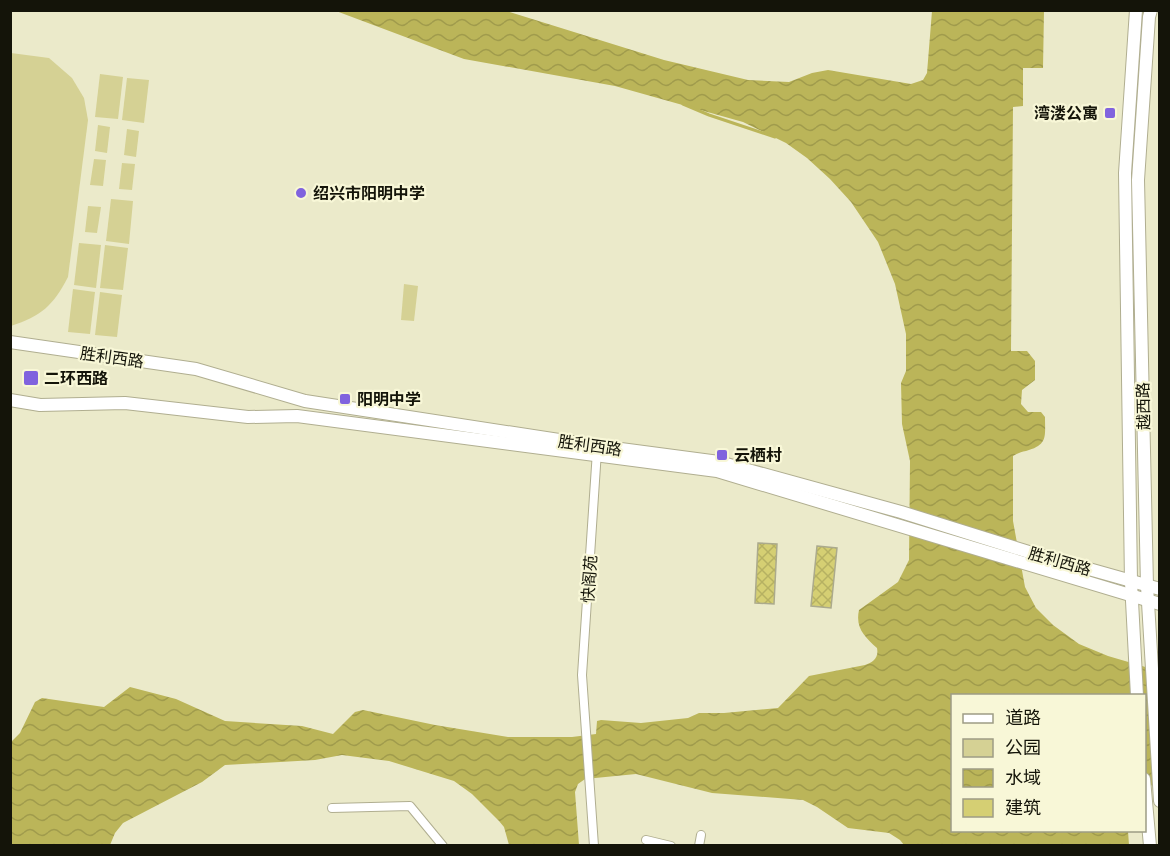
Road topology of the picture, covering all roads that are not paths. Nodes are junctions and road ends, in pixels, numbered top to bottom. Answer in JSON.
{"nodes":[{"id":1,"x":1136,"y":10,"type":"edge"},
{"id":2,"x":1151,"y":10,"type":"edge"},
{"id":3,"x":10,"y":342,"type":"edge"},
{"id":4,"x":10,"y":400,"type":"edge"},
{"id":5,"x":597,"y":451,"type":"junction"},
{"id":6,"x":1030,"y":559,"type":"junction"},
{"id":7,"x":1131,"y":582,"type":"junction"},
{"id":8,"x":1153,"y":587,"type":"edge"},
{"id":9,"x":1132,"y":596,"type":"junction"},
{"id":10,"x":1154,"y":602,"type":"edge"},
{"id":11,"x":1137,"y":694,"type":"edge"},
{"id":12,"x":1146,"y":798,"type":"edge"},
{"id":13,"x":1160,"y":801,"type":"edge"},
{"id":14,"x":332,"y":808,"type":"dead end"},
{"id":15,"x":701,"y":835,"type":"dead end"},
{"id":16,"x":646,"y":840,"type":"dead end"},
{"id":17,"x":443,"y":846,"type":"edge"},
{"id":18,"x":594,"y":846,"type":"edge"},
{"id":19,"x":671,"y":846,"type":"edge"},
{"id":20,"x":699,"y":846,"type":"edge"},
{"id":21,"x":1150,"y":846,"type":"edge"}],
"edges":[{"from":1,"to":7,"type":"main road","name":"越西路"},
{"from":2,"to":8,"type":"main road","name":"越西路"},
{"from":3,"to":5,"type":"main road","name":"胜利西路"},
{"from":4,"to":5,"type":"main road","name":"胜利西路"},
{"from":5,"to":6,"type":"main road","name":"胜利西路"},
{"from":5,"to":6,"type":"main road","name":"胜利西路"},
{"from":5,"to":18,"type":"street","name":"快阁苑"},
{"from":6,"to":7,"type":"main road","name":"胜利西路"},
{"from":6,"to":9,"type":"main road","name":"胜利西路"},
{"from":7,"to":8,"type":"main road","name":"胜利西路"},
{"from":7,"to":9,"type":"main road","name":"越西路"},
{"from":8,"to":10,"type":"main road","name":"越西路"},
{"from":9,"to":10,"type":"main road","name":"胜利西路"},
{"from":9,"to":11,"type":"main road","name":"越西路"},
{"from":10,"to":13,"type":"main road","name":"越西路"},
{"from":12,"to":21,"type":"main road"},
{"from":14,"to":17,"type":"street"},
{"from":15,"to":20,"type":"street"},
{"from":16,"to":19,"type":"street"}]}
